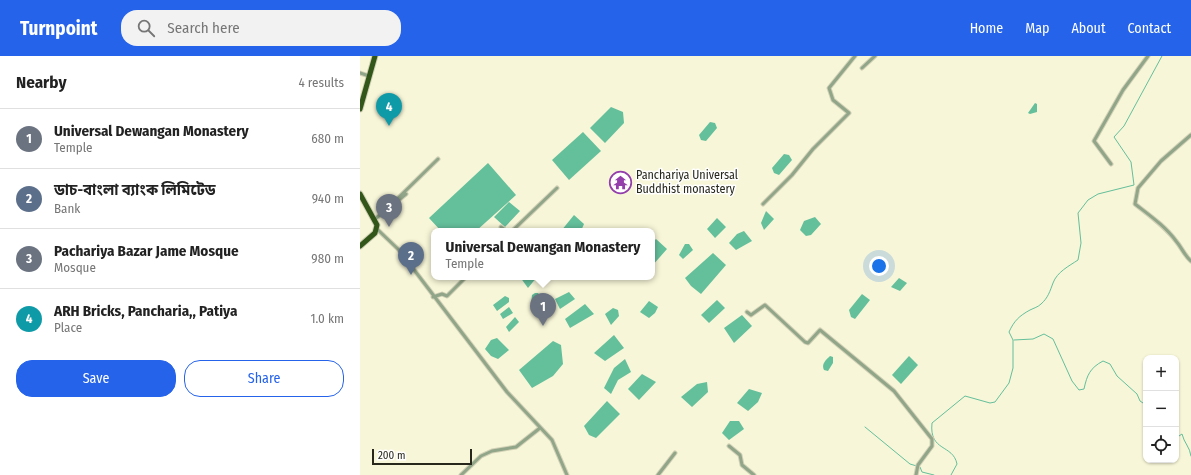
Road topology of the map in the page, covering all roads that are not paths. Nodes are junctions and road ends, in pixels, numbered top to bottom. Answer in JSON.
{"nodes":[{"id":1,"x":376,"y":56,"type":"edge"},
{"id":2,"x":855,"y":56,"type":"edge"},
{"id":3,"x":875,"y":56,"type":"edge"},
{"id":4,"x":1148,"y":56,"type":"edge"},
{"id":5,"x":862,"y":68,"type":"dead end"},
{"id":6,"x":360,"y":73,"type":"edge"},
{"id":7,"x":369,"y":76,"type":"junction"},
{"id":8,"x":360,"y":109,"type":"edge"},
{"id":9,"x":1191,"y":135,"type":"edge"},
{"id":10,"x":438,"y":159,"type":"dead end"},
{"id":11,"x":1111,"y":164,"type":"dead end"},
{"id":12,"x":557,"y":188,"type":"dead end"},
{"id":13,"x":360,"y":194,"type":"edge"},
{"id":14,"x":406,"y":194,"type":"dead end"},
{"id":15,"x":393,"y":203,"type":"junction"},
{"id":16,"x":763,"y":204,"type":"dead end"},
{"id":17,"x":375,"y":219,"type":"junction"},
{"id":18,"x":515,"y":228,"type":"edge"},
{"id":19,"x":377,"y":229,"type":"junction"},
{"id":20,"x":360,"y":246,"type":"edge"},
{"id":21,"x":1191,"y":261,"type":"edge"},
{"id":22,"x":463,"y":280,"type":"edge"},
{"id":23,"x":433,"y":297,"type":"junction"},
{"id":24,"x":746,"y":312,"type":"dead end"},
{"id":25,"x":540,"y":428,"type":"junction"},
{"id":26,"x":729,"y":446,"type":"dead end"},
{"id":27,"x":675,"y":452,"type":"dead end"},
{"id":28,"x":461,"y":475,"type":"edge"},
{"id":29,"x":566,"y":475,"type":"edge"},
{"id":30,"x":658,"y":475,"type":"edge"},
{"id":31,"x":754,"y":475,"type":"edge"},
{"id":32,"x":916,"y":475,"type":"edge"}],
"edges":[{"from":1,"to":7,"type":"highway"},
{"from":2,"to":16,"type":"street"},
{"from":3,"to":5,"type":"street"},
{"from":4,"to":11,"type":"street"},
{"from":6,"to":7,"type":"street"},
{"from":7,"to":8,"type":"highway"},
{"from":9,"to":21,"type":"street"},
{"from":10,"to":15,"type":"street"},
{"from":12,"to":18,"type":"street"},
{"from":13,"to":17,"type":"highway"},
{"from":14,"to":15,"type":"street"},
{"from":15,"to":17,"type":"street"},
{"from":17,"to":19,"type":"highway"},
{"from":19,"to":20,"type":"highway"},
{"from":19,"to":23,"type":"street"},
{"from":22,"to":23,"type":"street"},
{"from":23,"to":25,"type":"street"},
{"from":24,"to":32,"type":"street"},
{"from":25,"to":28,"type":"street"},
{"from":25,"to":29,"type":"street"},
{"from":26,"to":31,"type":"street"},
{"from":27,"to":30,"type":"street"}]}
